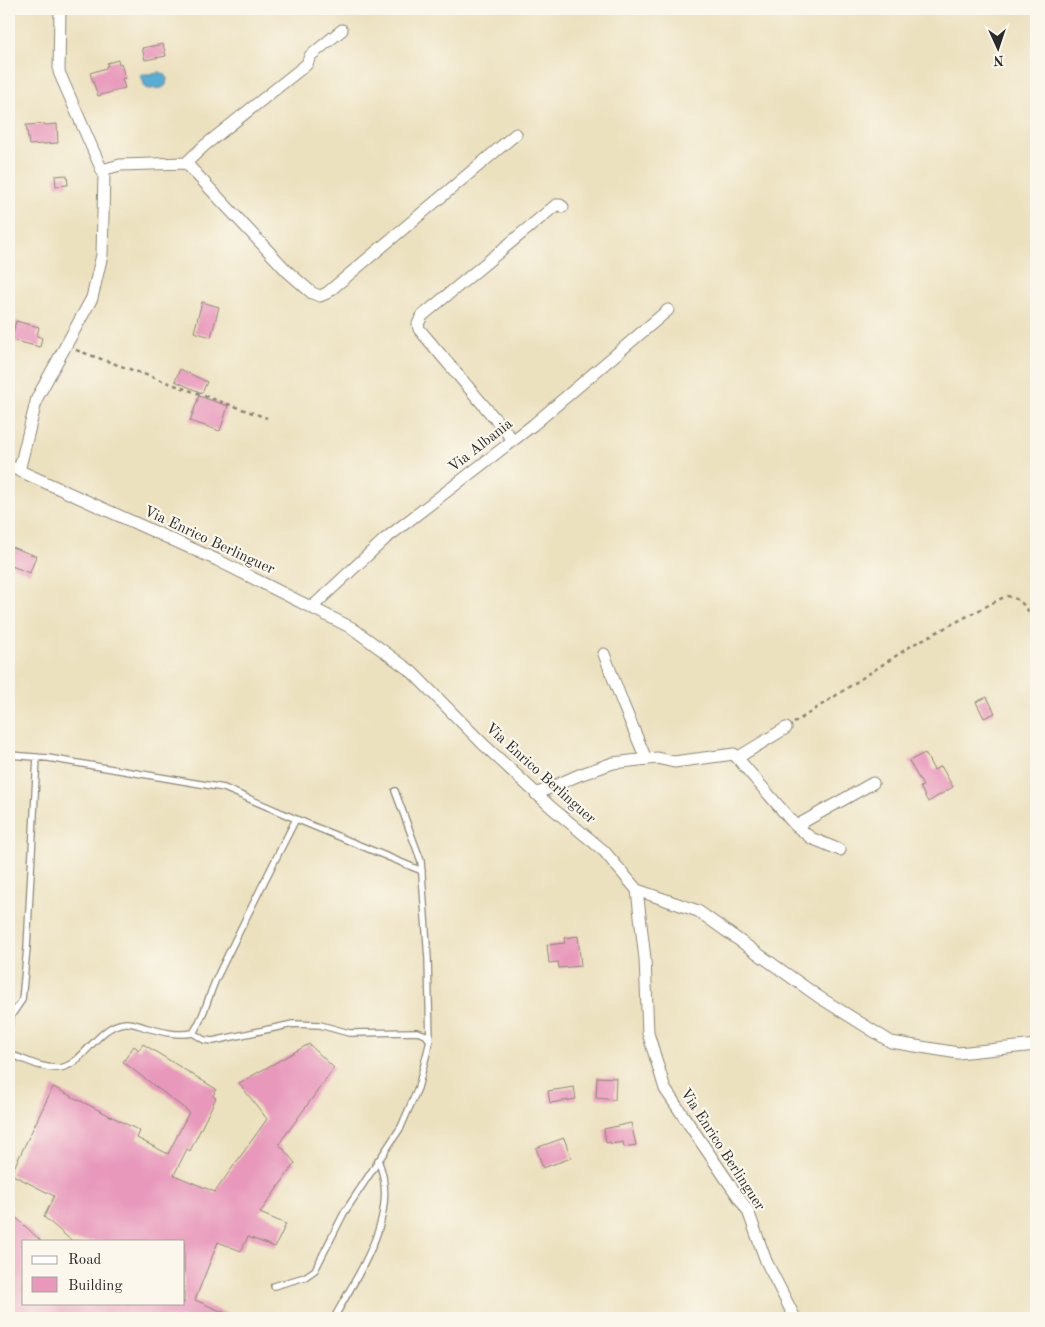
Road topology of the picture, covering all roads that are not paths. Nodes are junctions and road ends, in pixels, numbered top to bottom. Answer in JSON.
{"nodes":[{"id":1,"x":60,"y":9,"type":"edge"},
{"id":2,"x":342,"y":30,"type":"dead end"},
{"id":3,"x":516,"y":134,"type":"dead end"},
{"id":4,"x":186,"y":163,"type":"junction"},
{"id":5,"x":102,"y":170,"type":"junction"},
{"id":6,"x":563,"y":207,"type":"dead end"},
{"id":7,"x":668,"y":310,"type":"dead end"},
{"id":8,"x":513,"y":440,"type":"junction"},
{"id":9,"x":14,"y":469,"type":"edge"},
{"id":10,"x":312,"y":607,"type":"junction"},
{"id":11,"x":604,"y":654,"type":"dead end"},
{"id":12,"x":786,"y":728,"type":"road end"},
{"id":13,"x":9,"y":755,"type":"edge"},
{"id":14,"x":37,"y":757,"type":"junction"},
{"id":15,"x":737,"y":758,"type":"junction"},
{"id":16,"x":646,"y":759,"type":"junction"},
{"id":17,"x":873,"y":783,"type":"dead end"},
{"id":18,"x":395,"y":791,"type":"dead end"},
{"id":19,"x":536,"y":794,"type":"junction"},
{"id":20,"x":296,"y":819,"type":"junction"},
{"id":21,"x":796,"y":826,"type":"junction"},
{"id":22,"x":840,"y":850,"type":"dead end"},
{"id":23,"x":422,"y":871,"type":"junction"},
{"id":24,"x":637,"y":890,"type":"junction"},
{"id":25,"x":9,"y":1026,"type":"edge"},
{"id":26,"x":193,"y":1033,"type":"junction"},
{"id":27,"x":430,"y":1041,"type":"junction"},
{"id":28,"x":1036,"y":1045,"type":"edge"},
{"id":29,"x":9,"y":1054,"type":"edge"},
{"id":30,"x":378,"y":1160,"type":"junction"},
{"id":31,"x":274,"y":1286,"type":"dead end"},
{"id":32,"x":334,"y":1318,"type":"edge"},
{"id":33,"x":795,"y":1318,"type":"edge"}],
"edges":[{"from":1,"to":5,"type":"street"},
{"from":2,"to":4,"type":"street"},
{"from":3,"to":4,"type":"street"},
{"from":4,"to":5,"type":"street"},
{"from":5,"to":9,"type":"street"},
{"from":6,"to":8,"type":"street"},
{"from":7,"to":8,"type":"street","name":"Via Albania"},
{"from":8,"to":10,"type":"street","name":"Via Albania"},
{"from":9,"to":10,"type":"street","name":"Via Enrico Berlinguer"},
{"from":10,"to":19,"type":"street","name":"Via Enrico Berlinguer"},
{"from":11,"to":16,"type":"street"},
{"from":12,"to":15,"type":"street"},
{"from":13,"to":14,"type":"lane"},
{"from":14,"to":20,"type":"lane"},
{"from":14,"to":25,"type":"lane"},
{"from":15,"to":16,"type":"street"},
{"from":15,"to":21,"type":"street"},
{"from":16,"to":19,"type":"street"},
{"from":17,"to":21,"type":"street"},
{"from":18,"to":23,"type":"lane"},
{"from":19,"to":24,"type":"street","name":"Via Enrico Berlinguer"},
{"from":20,"to":23,"type":"lane"},
{"from":20,"to":26,"type":"lane"},
{"from":21,"to":22,"type":"street"},
{"from":23,"to":27,"type":"lane"},
{"from":24,"to":28,"type":"street"},
{"from":24,"to":33,"type":"street","name":"Via Enrico Berlinguer"},
{"from":26,"to":27,"type":"lane"},
{"from":26,"to":29,"type":"lane"},
{"from":27,"to":30,"type":"lane"},
{"from":30,"to":31,"type":"lane"},
{"from":30,"to":32,"type":"lane"}]}
